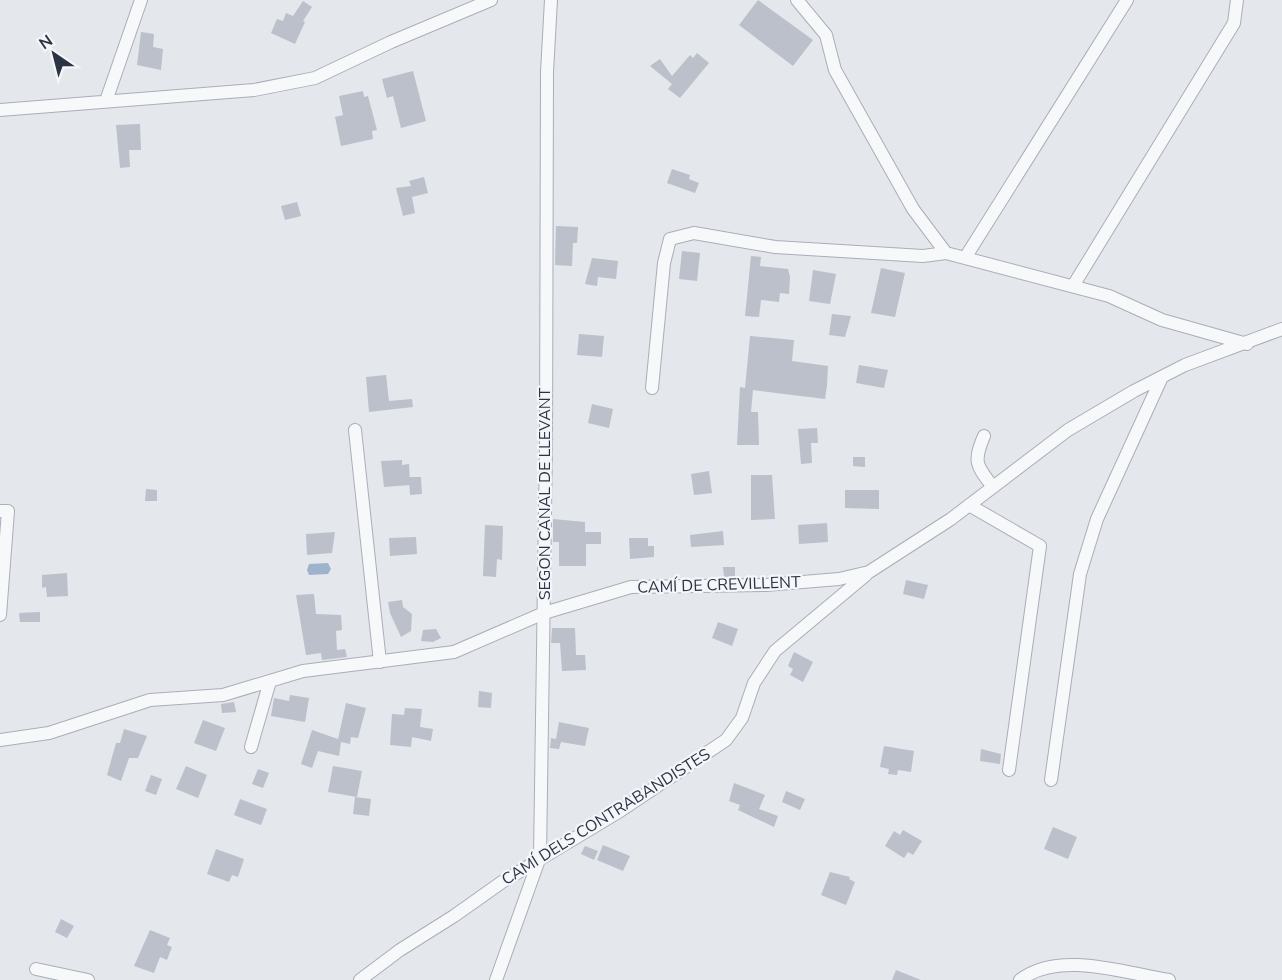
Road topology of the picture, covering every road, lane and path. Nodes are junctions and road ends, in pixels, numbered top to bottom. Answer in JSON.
{"nodes":[{"id":1,"x":141,"y":0,"type":"edge"},
{"id":2,"x":491,"y":0,"type":"edge"},
{"id":3,"x":551,"y":0,"type":"edge"},
{"id":4,"x":797,"y":0,"type":"edge"},
{"id":5,"x":1126,"y":0,"type":"edge"},
{"id":6,"x":1237,"y":0,"type":"edge"},
{"id":7,"x":106,"y":101,"type":"junction"},
{"id":8,"x":0,"y":110,"type":"edge"},
{"id":9,"x":946,"y":253,"type":"junction"},
{"id":10,"x":965,"y":258,"type":"junction"},
{"id":11,"x":1073,"y":286,"type":"junction"},
{"id":12,"x":1282,"y":329,"type":"edge"},
{"id":13,"x":1247,"y":344,"type":"junction"},
{"id":14,"x":1162,"y":377,"type":"junction"},
{"id":15,"x":652,"y":388,"type":"dead end"},
{"id":16,"x":355,"y":430,"type":"dead end"},
{"id":17,"x":984,"y":436,"type":"dead end"},
{"id":18,"x":993,"y":487,"type":"junction"},
{"id":19,"x":969,"y":505,"type":"junction"},
{"id":20,"x":0,"y":511,"type":"edge"},
{"id":21,"x":869,"y":572,"type":"junction"},
{"id":22,"x":544,"y":613,"type":"junction"},
{"id":23,"x":0,"y":615,"type":"edge"},
{"id":24,"x":380,"y":662,"type":"junction"},
{"id":25,"x":270,"y":681,"type":"junction"},
{"id":26,"x":0,"y":740,"type":"edge"},
{"id":27,"x":251,"y":747,"type":"dead end"},
{"id":28,"x":1009,"y":770,"type":"dead end"},
{"id":29,"x":1051,"y":780,"type":"dead end"},
{"id":30,"x":540,"y":857,"type":"junction"},
{"id":31,"x":36,"y":969,"type":"dead end"},
{"id":32,"x":88,"y":980,"type":"edge"},
{"id":33,"x":360,"y":980,"type":"edge"},
{"id":34,"x":496,"y":980,"type":"edge"},
{"id":35,"x":1020,"y":980,"type":"edge"},
{"id":36,"x":1169,"y":980,"type":"edge"}],
"edges":[{"from":1,"to":7,"type":"street"},
{"from":2,"to":7,"type":"street"},
{"from":3,"to":22,"type":"street","name":"SEGON CANAL DE LLEVANT"},
{"from":4,"to":9,"type":"street"},
{"from":5,"to":10,"type":"street"},
{"from":6,"to":11,"type":"street"},
{"from":7,"to":8,"type":"street"},
{"from":9,"to":10,"type":"street"},
{"from":9,"to":15,"type":"street"},
{"from":10,"to":11,"type":"street"},
{"from":11,"to":13,"type":"street"},
{"from":12,"to":13,"type":"street","name":"CAMÍ DE CREVILLENT"},
{"from":13,"to":14,"type":"street","name":"CAMÍ DE CREVILLENT"},
{"from":14,"to":18,"type":"street","name":"CAMÍ DE CREVILLENT"},
{"from":14,"to":29,"type":"street"},
{"from":16,"to":24,"type":"street"},
{"from":17,"to":18,"type":"street"},
{"from":18,"to":19,"type":"street","name":"CAMÍ DE CREVILLENT"},
{"from":19,"to":21,"type":"street","name":"CAMÍ DE CREVILLENT"},
{"from":19,"to":28,"type":"street"},
{"from":20,"to":23,"type":"street"},
{"from":21,"to":22,"type":"street","name":"CAMÍ DE CREVILLENT"},
{"from":21,"to":30,"type":"street","name":"CAMÍ DELS CONTRABANDISTES"},
{"from":22,"to":24,"type":"street","name":"CAMÍ DE CREVILLENT"},
{"from":22,"to":30,"type":"street","name":"SEGON CANAL DE LLEVANT"},
{"from":24,"to":25,"type":"street","name":"CAMÍ DE CREVILLENT"},
{"from":25,"to":26,"type":"street","name":"CAMÍ DE CREVILLENT"},
{"from":25,"to":27,"type":"street"},
{"from":30,"to":33,"type":"street","name":"CAMÍ DELS CONTRABANDISTES"},
{"from":30,"to":34,"type":"street","name":"SEGON CANAL DE LLEVANT"},
{"from":31,"to":32,"type":"street"},
{"from":35,"to":36,"type":"street"}]}
